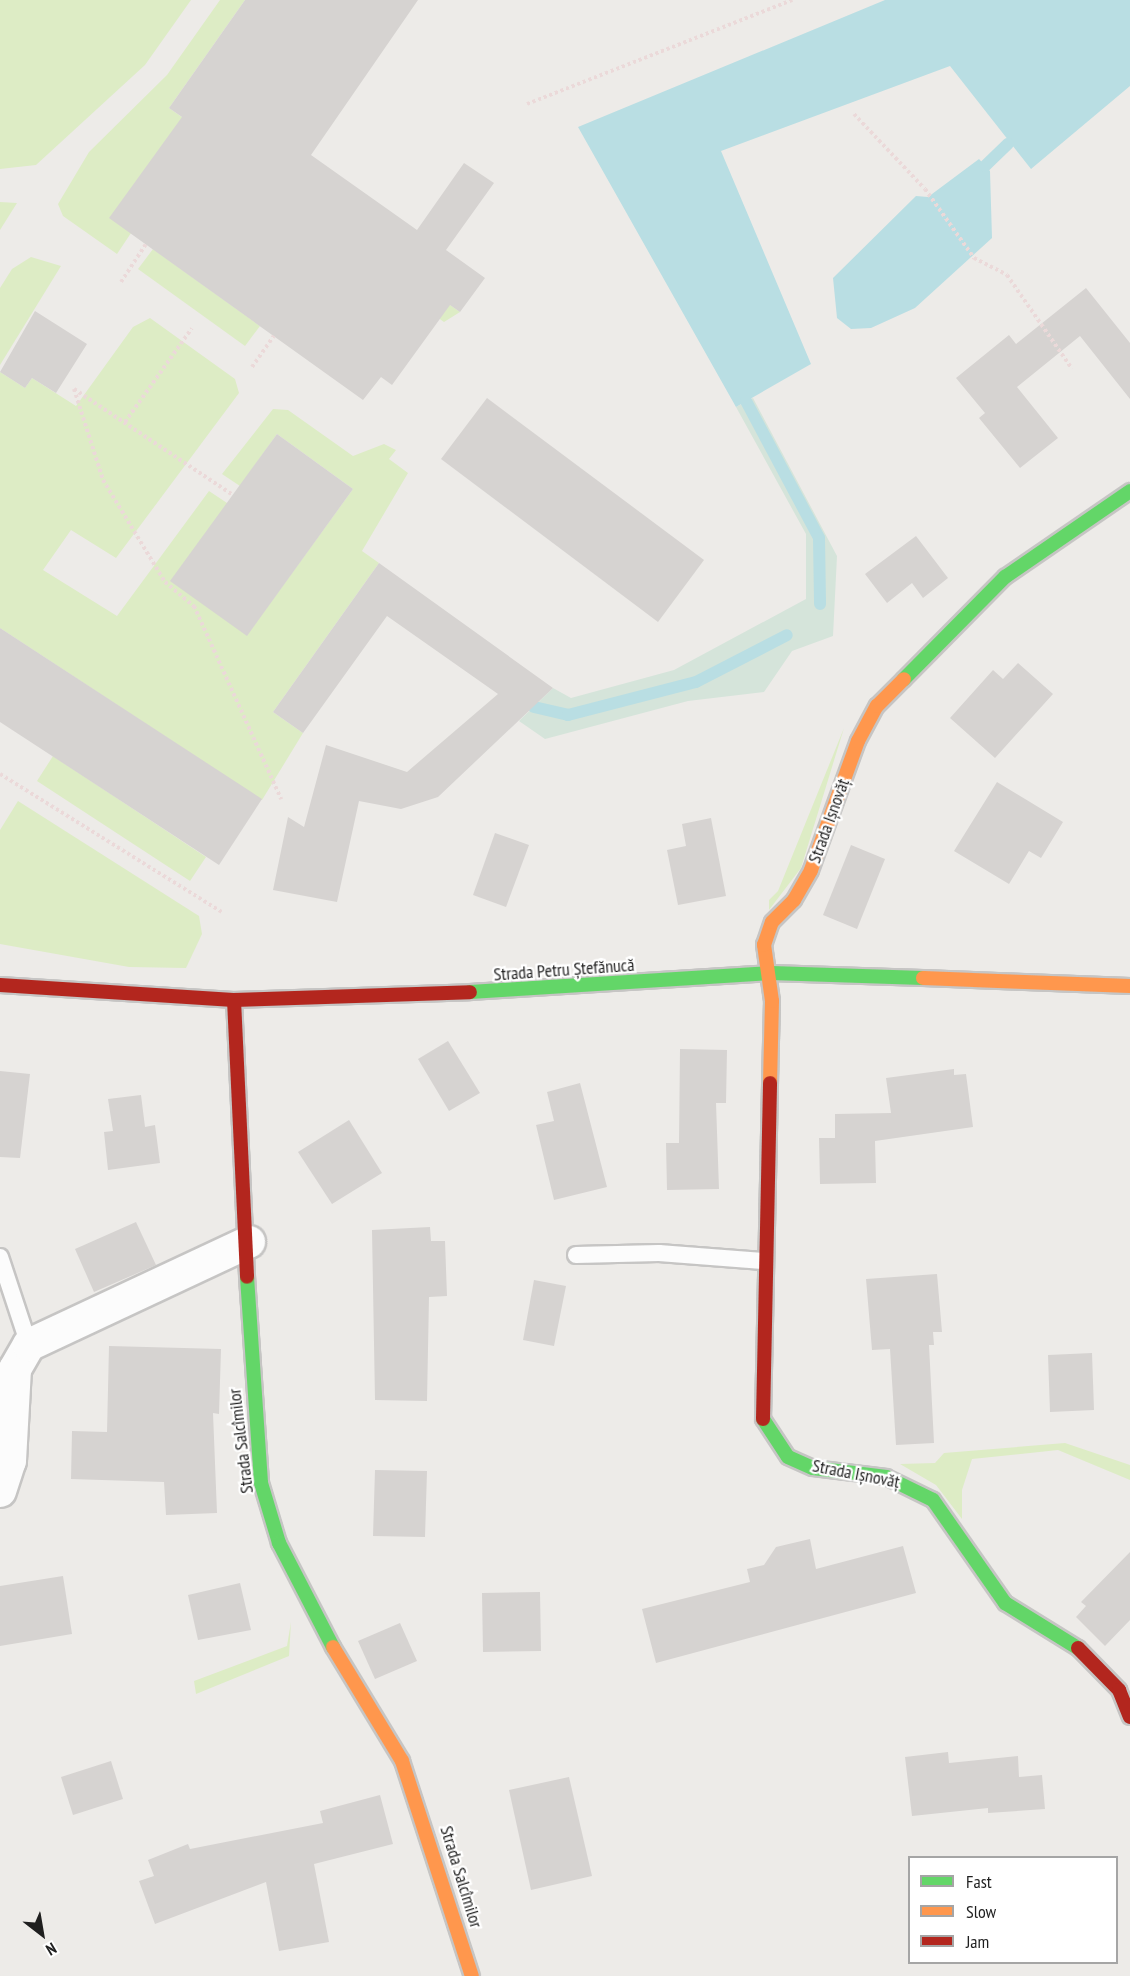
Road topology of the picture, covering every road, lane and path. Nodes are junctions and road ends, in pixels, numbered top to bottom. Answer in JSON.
{"nodes":[{"id":1,"x":792,"y":0,"type":"edge"},
{"id":2,"x":527,"y":104,"type":"dead end"},
{"id":3,"x":854,"y":114,"type":"dead end"},
{"id":4,"x":146,"y":244,"type":"dead end"},
{"id":5,"x":121,"y":282,"type":"dead end"},
{"id":6,"x":192,"y":328,"type":"dead end"},
{"id":7,"x":274,"y":336,"type":"dead end"},
{"id":8,"x":252,"y":367,"type":"dead end"},
{"id":9,"x":1072,"y":369,"type":"dead end"},
{"id":10,"x":125,"y":422,"type":"junction"},
{"id":11,"x":1130,"y":491,"type":"edge"},
{"id":12,"x":233,"y":495,"type":"dead end"},
{"id":13,"x":0,"y":774,"type":"edge"},
{"id":14,"x":280,"y":799,"type":"dead end"},
{"id":15,"x":222,"y":912,"type":"dead end"},
{"id":16,"x":771,"y":973,"type":"junction"},
{"id":17,"x":0,"y":985,"type":"edge"},
{"id":18,"x":1130,"y":986,"type":"edge"},
{"id":19,"x":234,"y":1000,"type":"junction"},
{"id":20,"x":249,"y":1242,"type":"junction"},
{"id":21,"x":576,"y":1255,"type":"dead end"},
{"id":22,"x":0,"y":1257,"type":"edge"},
{"id":23,"x":763,"y":1261,"type":"junction"},
{"id":24,"x":28,"y":1345,"type":"junction"},
{"id":25,"x":0,"y":1491,"type":"edge"},
{"id":26,"x":1130,"y":1717,"type":"edge"},
{"id":27,"x":472,"y":1976,"type":"edge"}],
"edges":[{"from":1,"to":2,"type":"path"},
{"from":3,"to":9,"type":"path"},
{"from":4,"to":5,"type":"path"},
{"from":6,"to":10,"type":"path"},
{"from":7,"to":8,"type":"path"},
{"from":10,"to":12,"type":"path"},
{"from":10,"to":14,"type":"path"},
{"from":11,"to":16,"type":"street","name":"Strada Ișnovăț"},
{"from":13,"to":15,"type":"path"},
{"from":16,"to":18,"type":"street","name":"Strada Petru Ștefănucă"},
{"from":16,"to":19,"type":"street","name":"Strada Petru Ștefănucă"},
{"from":16,"to":23,"type":"street","name":"Strada Ișnovăț"},
{"from":17,"to":19,"type":"street","name":"Strada Petru Ștefănucă"},
{"from":19,"to":20,"type":"street","name":"Strada Salcîmilor"},
{"from":20,"to":24,"type":"street"},
{"from":20,"to":27,"type":"street","name":"Strada Salcîmilor"},
{"from":21,"to":23,"type":"lane"},
{"from":22,"to":24,"type":"lane"},
{"from":23,"to":26,"type":"street","name":"Strada Ișnovăț"},
{"from":24,"to":25,"type":"street"}]}
